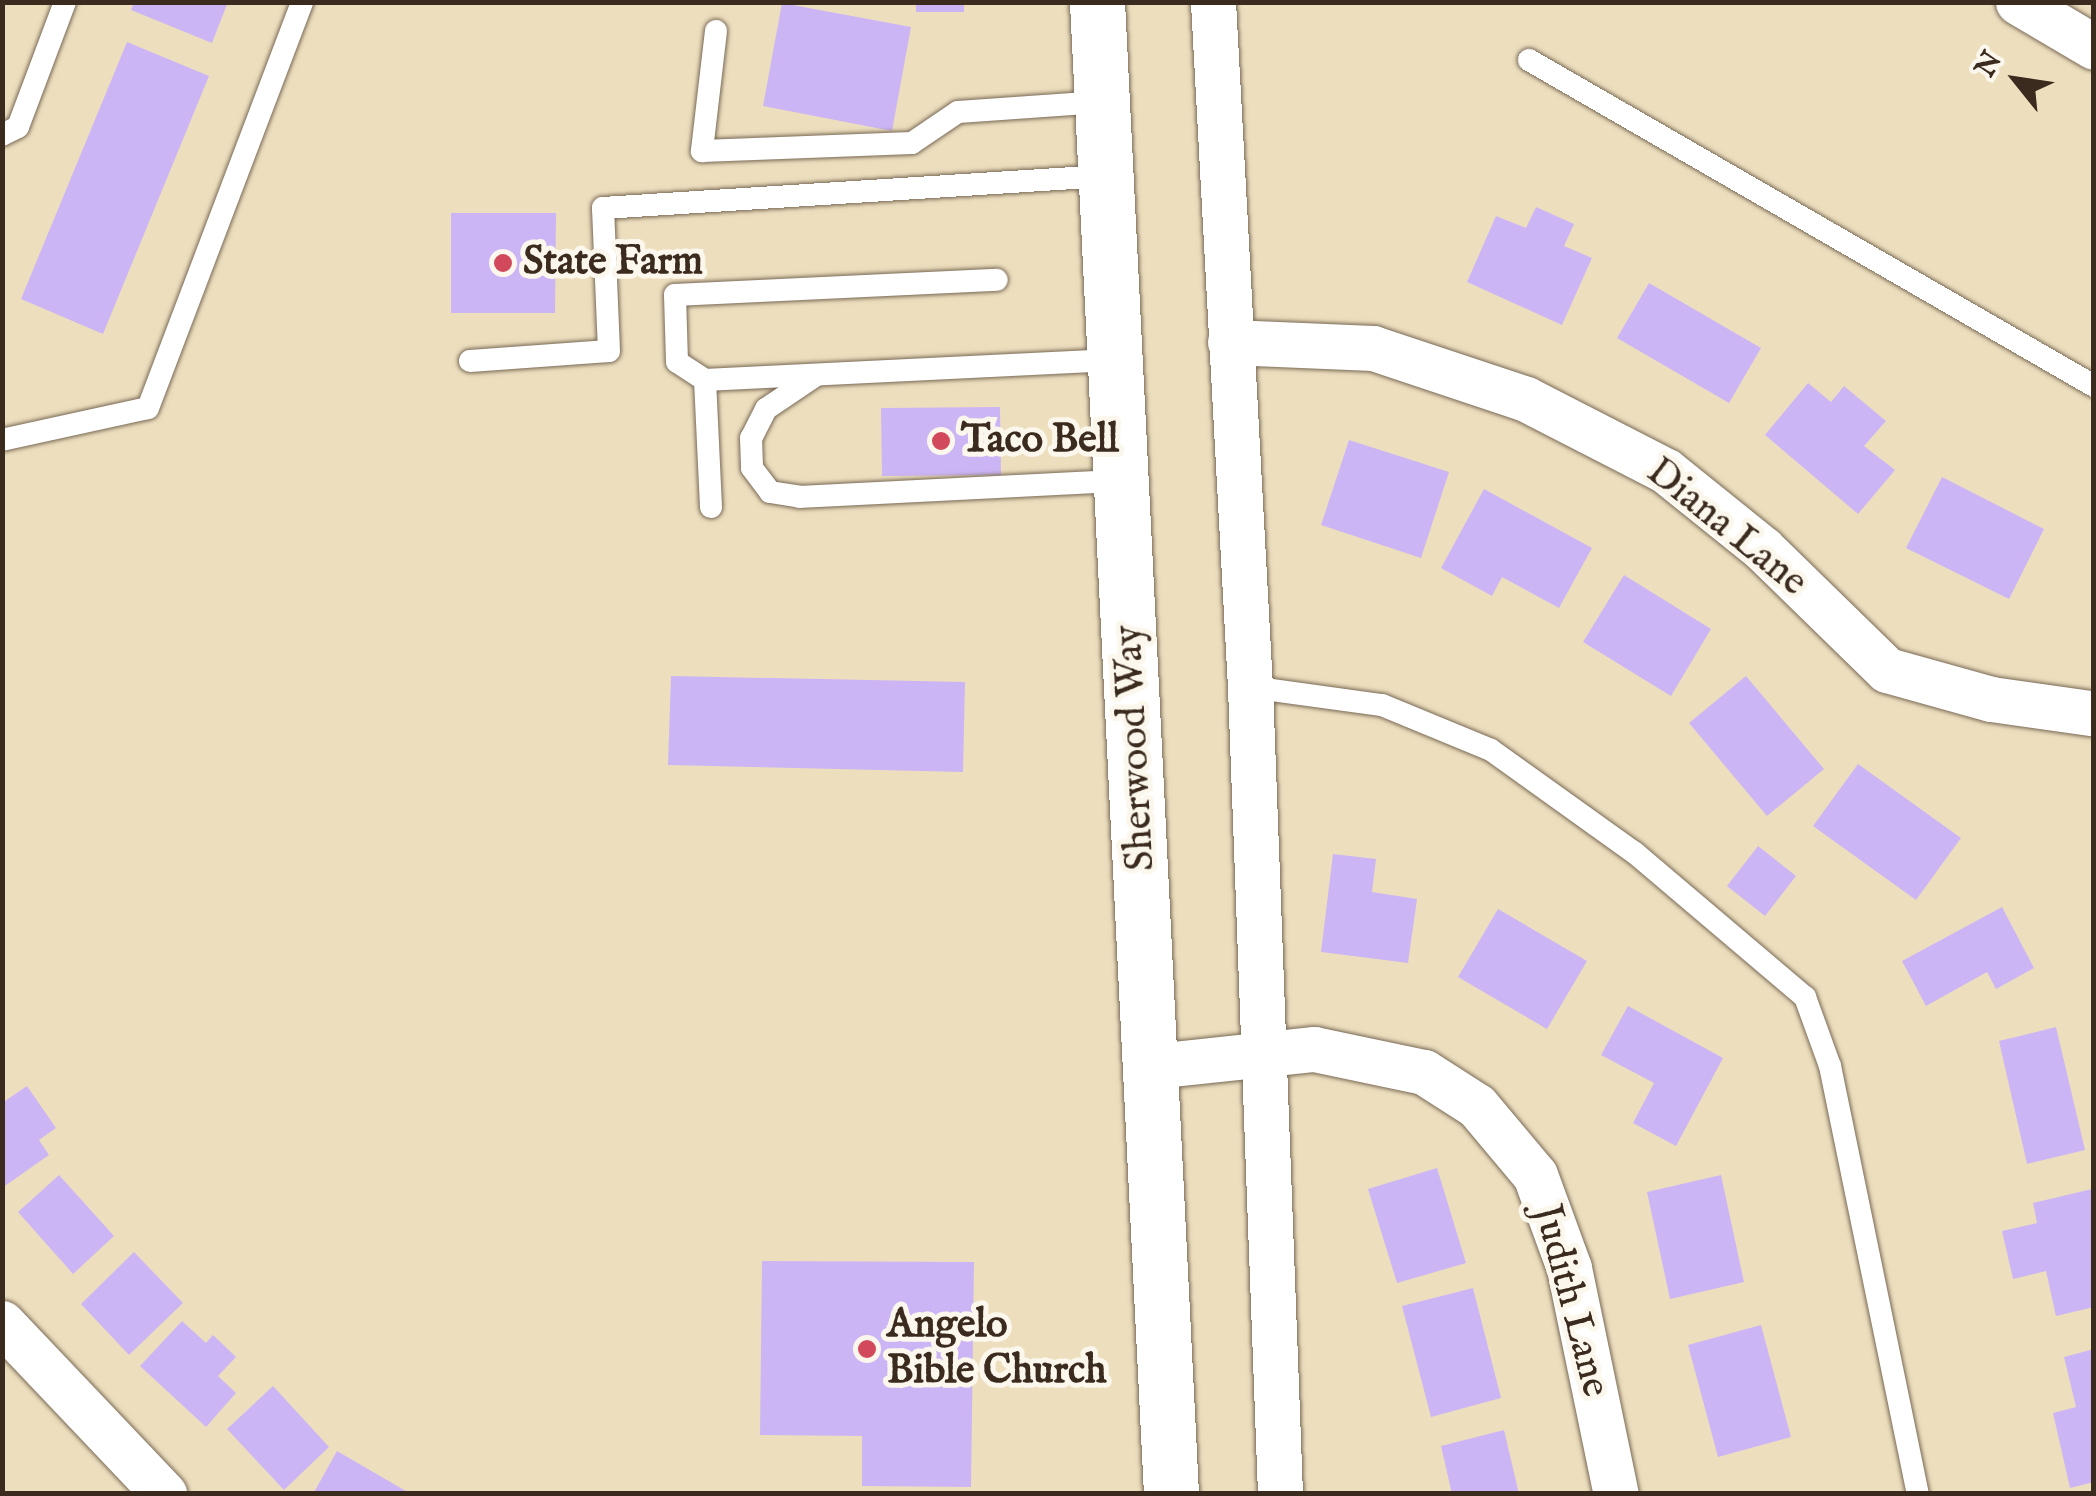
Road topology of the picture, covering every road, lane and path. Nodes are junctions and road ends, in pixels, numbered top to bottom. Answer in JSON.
{"nodes":[{"id":1,"x":66,"y":2,"type":"edge"},
{"id":2,"x":302,"y":2,"type":"edge"},
{"id":3,"x":1097,"y":2,"type":"edge"},
{"id":4,"x":1214,"y":2,"type":"edge"},
{"id":5,"x":2018,"y":2,"type":"edge"},
{"id":6,"x":716,"y":31,"type":"dead end"},
{"id":7,"x":2094,"y":47,"type":"edge"},
{"id":8,"x":1529,"y":60,"type":"dead end"},
{"id":9,"x":1102,"y":102,"type":"junction"},
{"id":10,"x":2,"y":135,"type":"edge"},
{"id":11,"x":1104,"y":176,"type":"junction"},
{"id":12,"x":997,"y":280,"type":"dead end"},
{"id":13,"x":1230,"y":342,"type":"junction"},
{"id":14,"x":1113,"y":360,"type":"junction"},
{"id":15,"x":470,"y":362,"type":"dead end"},
{"id":16,"x":818,"y":374,"type":"junction"},
{"id":17,"x":706,"y":380,"type":"junction"},
{"id":18,"x":2094,"y":386,"type":"edge"},
{"id":19,"x":2,"y":440,"type":"edge"},
{"id":20,"x":1120,"y":480,"type":"junction"},
{"id":21,"x":711,"y":506,"type":"dead end"},
{"id":22,"x":1250,"y":687,"type":"junction"},
{"id":23,"x":2092,"y":713,"type":"edge"},
{"id":24,"x":1266,"y":1058,"type":"junction"},
{"id":25,"x":1154,"y":1066,"type":"junction"},
{"id":26,"x":2,"y":1324,"type":"edge"},
{"id":27,"x":164,"y":1494,"type":"edge"},
{"id":28,"x":1171,"y":1494,"type":"edge"},
{"id":29,"x":1280,"y":1494,"type":"edge"},
{"id":30,"x":1616,"y":1494,"type":"edge"},
{"id":31,"x":1918,"y":1494,"type":"edge"}],
"edges":[{"from":1,"to":10,"type":"lane"},
{"from":2,"to":19,"type":"lane"},
{"from":3,"to":9,"type":"main road","name":"Sherwood Way"},
{"from":4,"to":13,"type":"street"},
{"from":5,"to":7,"type":"street"},
{"from":6,"to":9,"type":"lane"},
{"from":8,"to":18,"type":"lane"},
{"from":9,"to":11,"type":"main road","name":"Sherwood Way"},
{"from":11,"to":14,"type":"main road","name":"Sherwood Way"},
{"from":11,"to":15,"type":"lane"},
{"from":12,"to":17,"type":"lane"},
{"from":13,"to":22,"type":"street"},
{"from":13,"to":23,"type":"street","name":"Diana Lane"},
{"from":14,"to":16,"type":"lane"},
{"from":14,"to":20,"type":"main road","name":"Sherwood Way"},
{"from":16,"to":17,"type":"lane"},
{"from":16,"to":20,"type":"lane"},
{"from":17,"to":21,"type":"lane"},
{"from":20,"to":25,"type":"main road","name":"Sherwood Way"},
{"from":22,"to":24,"type":"street"},
{"from":22,"to":31,"type":"lane"},
{"from":24,"to":25,"type":"street","name":"Judith Lane"},
{"from":24,"to":29,"type":"street"},
{"from":24,"to":30,"type":"street","name":"Judith Lane"},
{"from":25,"to":28,"type":"main road","name":"Sherwood Way"},
{"from":26,"to":27,"type":"street"}]}
